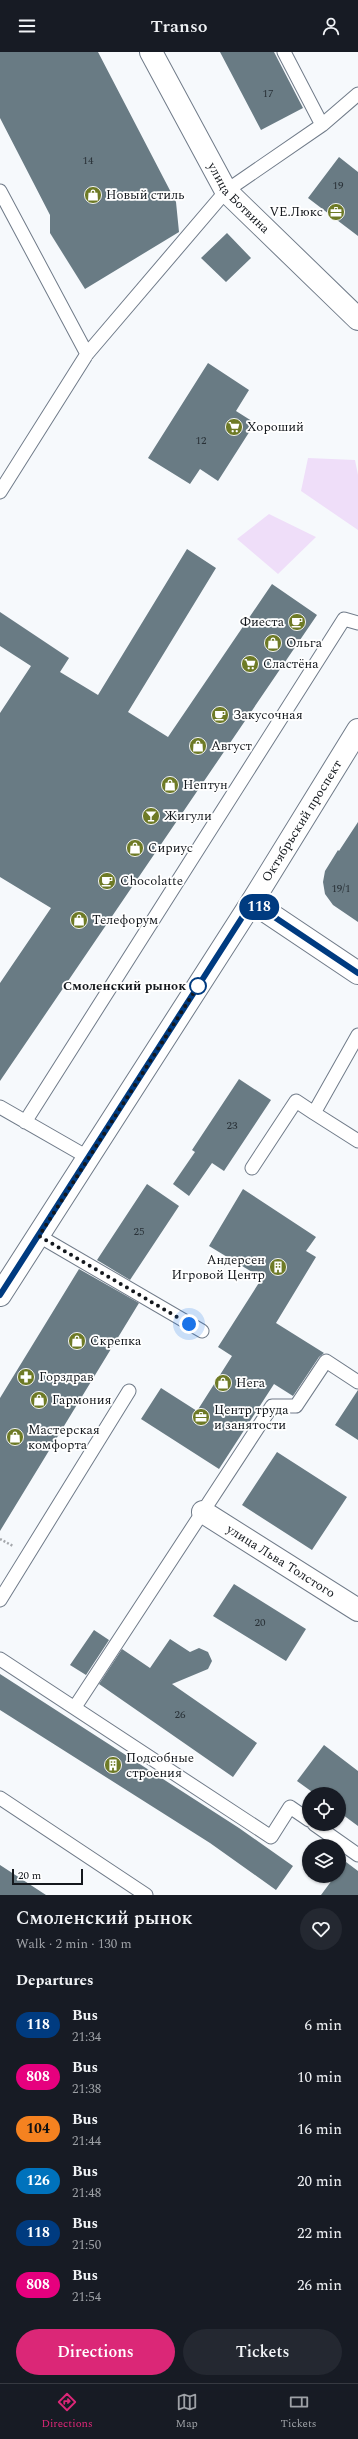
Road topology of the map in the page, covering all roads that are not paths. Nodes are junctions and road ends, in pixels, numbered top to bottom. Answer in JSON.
{"nodes":[{"id":1,"x":151,"y":52,"type":"edge"},
{"id":2,"x":284,"y":52,"type":"edge"},
{"id":3,"x":358,"y":94,"type":"edge"},
{"id":4,"x":322,"y":125,"type":"junction"},
{"id":5,"x":0,"y":191,"type":"edge"},
{"id":6,"x":226,"y":191,"type":"junction"},
{"id":7,"x":358,"y":319,"type":"edge"},
{"id":8,"x":86,"y":354,"type":"junction"},
{"id":9,"x":0,"y":492,"type":"edge"},
{"id":10,"x":358,"y":623,"type":"edge"},
{"id":11,"x":358,"y":730,"type":"edge"},
{"id":12,"x":252,"y":902,"type":"junction"},
{"id":13,"x":358,"y":973,"type":"edge"},
{"id":14,"x":358,"y":1035,"type":"edge"},
{"id":15,"x":0,"y":1107,"type":"edge"},
{"id":16,"x":314,"y":1113,"type":"junction"},
{"id":17,"x":25,"y":1122,"type":"junction"},
{"id":18,"x":358,"y":1141,"type":"edge"},
{"id":19,"x":88,"y":1158,"type":"junction"},
{"id":20,"x":252,"y":1168,"type":"dead end"},
{"id":21,"x":39,"y":1236,"type":"junction"},
{"id":22,"x":0,"y":1295,"type":"edge"},
{"id":23,"x":202,"y":1331,"type":"dead end"},
{"id":24,"x":358,"y":1382,"type":"edge"},
{"id":25,"x":129,"y":1391,"type":"dead end"},
{"id":26,"x":203,"y":1512,"type":"junction"},
{"id":27,"x":0,"y":1600,"type":"edge"},
{"id":28,"x":358,"y":1610,"type":"edge"},
{"id":29,"x":0,"y":1659,"type":"edge"},
{"id":30,"x":75,"y":1707,"type":"junction"},
{"id":31,"x":0,"y":1798,"type":"edge"},
{"id":32,"x":302,"y":1815,"type":"edge"},
{"id":33,"x":324,"y":1831,"type":"edge"},
{"id":34,"x":358,"y":1855,"type":"edge"},
{"id":35,"x":146,"y":1895,"type":"edge"}],
"edges":[{"from":1,"to":6,"type":"main road","name":"улица Ботвина"},
{"from":2,"to":4,"type":"lane"},
{"from":3,"to":4,"type":"lane"},
{"from":4,"to":6,"type":"lane"},
{"from":5,"to":8,"type":"lane"},
{"from":6,"to":7,"type":"main road","name":"улица Ботвина"},
{"from":6,"to":8,"type":"lane"},
{"from":8,"to":9,"type":"lane"},
{"from":10,"to":17,"type":"lane"},
{"from":11,"to":12,"type":"main road","name":"Октябрьский проспект"},
{"from":12,"to":13,"type":"main road"},
{"from":12,"to":19,"type":"main road","name":"Октябрьский проспект"},
{"from":14,"to":16,"type":"lane"},
{"from":15,"to":17,"type":"lane"},
{"from":16,"to":18,"type":"lane"},
{"from":16,"to":20,"type":"lane"},
{"from":17,"to":19,"type":"lane"},
{"from":19,"to":21,"type":"main road","name":"Октябрьский проспект"},
{"from":21,"to":22,"type":"main road","name":"Октябрьский проспект"},
{"from":21,"to":23,"type":"lane"},
{"from":24,"to":26,"type":"lane"},
{"from":25,"to":27,"type":"lane"},
{"from":26,"to":28,"type":"main road","name":"улица Льва Толстого"},
{"from":26,"to":30,"type":"lane"},
{"from":29,"to":30,"type":"lane"},
{"from":30,"to":32,"type":"lane"},
{"from":31,"to":35,"type":"lane"},
{"from":33,"to":34,"type":"lane"}]}
